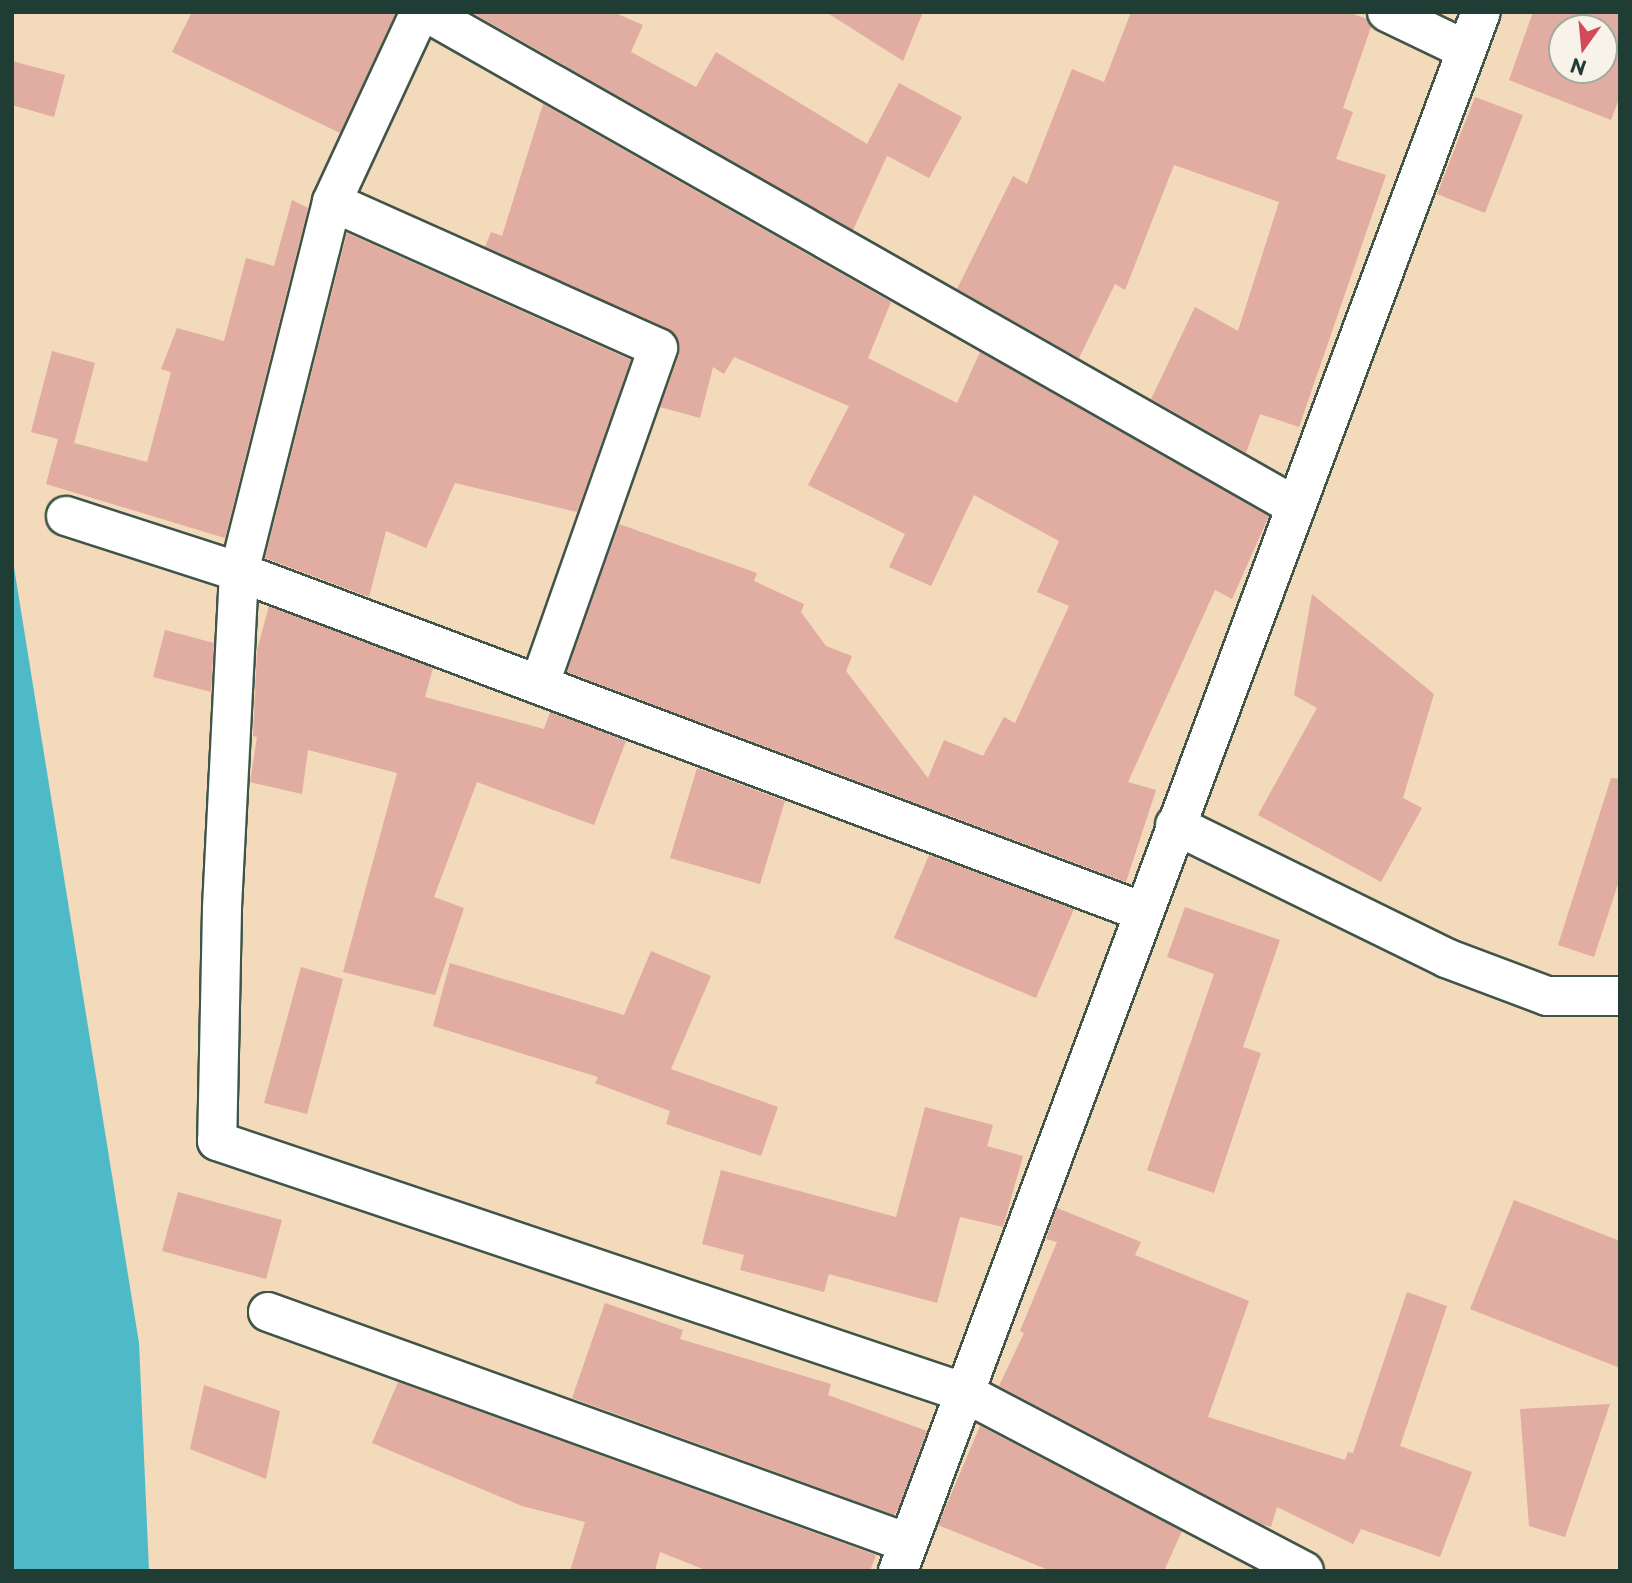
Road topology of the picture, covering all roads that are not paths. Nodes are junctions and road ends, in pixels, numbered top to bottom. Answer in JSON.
{"nodes":[{"id":1,"x":420,"y":12,"type":"edge"},
{"id":2,"x":426,"y":12,"type":"edge"},
{"id":3,"x":1387,"y":12,"type":"edge"},
{"id":4,"x":1480,"y":12,"type":"edge"},
{"id":5,"x":1466,"y":50,"type":"junction"},
{"id":6,"x":332,"y":202,"type":"junction"},
{"id":7,"x":1295,"y":506,"type":"junction"},
{"id":8,"x":66,"y":516,"type":"dead end"},
{"id":9,"x":239,"y":572,"type":"junction"},
{"id":10,"x":539,"y":685,"type":"junction"},
{"id":11,"x":1175,"y":825,"type":"junction"},
{"id":12,"x":1143,"y":912,"type":"junction"},
{"id":13,"x":1620,"y":996,"type":"edge"},
{"id":14,"x":268,"y":1312,"type":"dead end"},
{"id":15,"x":963,"y":1392,"type":"junction"},
{"id":16,"x":903,"y":1557,"type":"edge"},
{"id":17,"x":1304,"y":1571,"type":"edge"}],
"edges":[{"from":1,"to":6,"type":"street"},
{"from":2,"to":7,"type":"street"},
{"from":3,"to":5,"type":"street"},
{"from":4,"to":5,"type":"street"},
{"from":5,"to":7,"type":"street"},
{"from":6,"to":9,"type":"street"},
{"from":6,"to":10,"type":"street"},
{"from":7,"to":11,"type":"street"},
{"from":8,"to":9,"type":"street"},
{"from":9,"to":10,"type":"street"},
{"from":9,"to":15,"type":"street"},
{"from":10,"to":12,"type":"street"},
{"from":11,"to":12,"type":"street"},
{"from":11,"to":13,"type":"street"},
{"from":12,"to":15,"type":"street"},
{"from":14,"to":16,"type":"street"},
{"from":15,"to":16,"type":"street"},
{"from":15,"to":17,"type":"street"}]}
